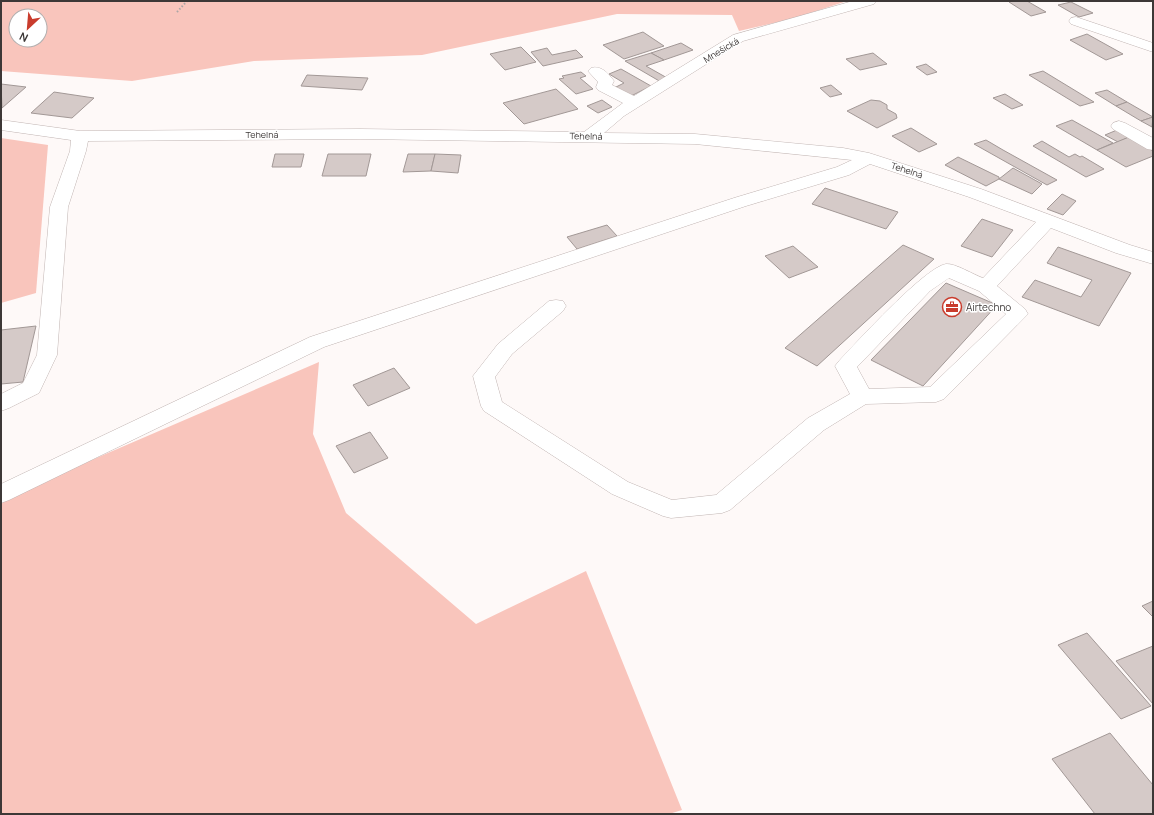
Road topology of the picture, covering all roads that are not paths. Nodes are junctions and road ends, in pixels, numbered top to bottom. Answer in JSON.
{"nodes":[{"id":1,"x":869,"y":1,"type":"edge"},
{"id":2,"x":1076,"y":21,"type":"dead end"},
{"id":3,"x":1153,"y":48,"type":"edge"},
{"id":4,"x":596,"y":71,"type":"dead end"},
{"id":5,"x":635,"y":103,"type":"junction"},
{"id":6,"x":1119,"y":126,"type":"dead end"},
{"id":7,"x":3,"y":127,"type":"edge"},
{"id":8,"x":80,"y":136,"type":"junction"},
{"id":9,"x":590,"y":136,"type":"junction"},
{"id":10,"x":1153,"y":145,"type":"edge"},
{"id":11,"x":869,"y":158,"type":"junction"},
{"id":12,"x":1048,"y":220,"type":"junction"},
{"id":13,"x":1153,"y":258,"type":"edge"},
{"id":14,"x":986,"y":287,"type":"junction"},
{"id":15,"x":556,"y":306,"type":"dead end"},
{"id":16,"x":862,"y":398,"type":"junction"},
{"id":17,"x":1,"y":403,"type":"edge"},
{"id":18,"x":1,"y":494,"type":"edge"}],
"edges":[{"from":1,"to":5,"type":"street","name":"Mnešická"},
{"from":2,"to":3,"type":"street"},
{"from":4,"to":5,"type":"street"},
{"from":5,"to":9,"type":"street","name":"Mnešická"},
{"from":6,"to":10,"type":"street"},
{"from":7,"to":8,"type":"street","name":"Tehelná"},
{"from":8,"to":9,"type":"street","name":"Tehelná"},
{"from":8,"to":17,"type":"street"},
{"from":9,"to":11,"type":"street","name":"Tehelná"},
{"from":11,"to":12,"type":"street","name":"Tehelná"},
{"from":11,"to":18,"type":"street"},
{"from":12,"to":13,"type":"street","name":"Tehelná"},
{"from":12,"to":14,"type":"street"},
{"from":14,"to":16,"type":"street"},
{"from":14,"to":16,"type":"street"},
{"from":15,"to":16,"type":"street"}]}
